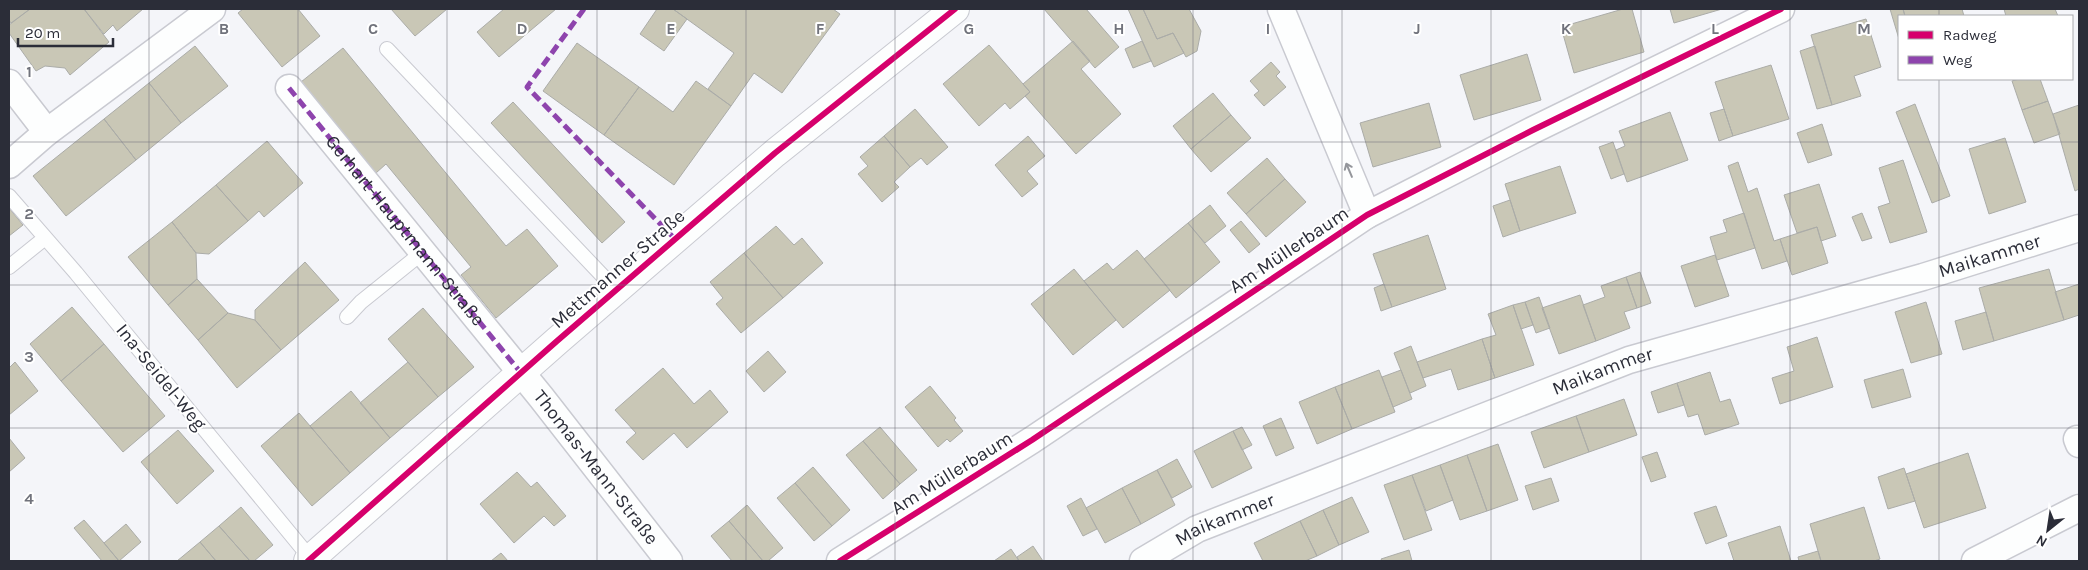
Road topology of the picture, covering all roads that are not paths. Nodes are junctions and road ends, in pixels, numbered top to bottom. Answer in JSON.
{"nodes":[{"id":1,"x":212,"y":9,"type":"edge"},
{"id":2,"x":955,"y":9,"type":"edge"},
{"id":3,"x":1281,"y":9,"type":"edge"},
{"id":4,"x":1781,"y":9,"type":"edge"},
{"id":5,"x":387,"y":49,"type":"dead end"},
{"id":6,"x":9,"y":84,"type":"edge"},
{"id":7,"x":289,"y":88,"type":"dead end"},
{"id":8,"x":47,"y":132,"type":"junction"},
{"id":9,"x":9,"y":165,"type":"edge"},
{"id":10,"x":9,"y":196,"type":"edge"},
{"id":11,"x":1368,"y":215,"type":"junction"},
{"id":12,"x":2079,"y":228,"type":"edge"},
{"id":13,"x":45,"y":238,"type":"junction"},
{"id":14,"x":423,"y":252,"type":"junction"},
{"id":15,"x":9,"y":267,"type":"edge"},
{"id":16,"x":616,"y":290,"type":"junction"},
{"id":17,"x":347,"y":316,"type":"dead end"},
{"id":18,"x":521,"y":373,"type":"junction"},
{"id":19,"x":2079,"y":508,"type":"edge"},
{"id":20,"x":310,"y":560,"type":"edge"},
{"id":21,"x":670,"y":561,"type":"edge"},
{"id":22,"x":840,"y":561,"type":"edge"},
{"id":23,"x":1143,"y":561,"type":"edge"},
{"id":24,"x":1975,"y":561,"type":"edge"}],
"edges":[{"from":1,"to":8,"type":"street"},
{"from":2,"to":16,"type":"main road","name":"Mettmanner Straße"},
{"from":11,"to":3,"type":"street","name":"Am Müllerbaum","one_way":true},
{"from":4,"to":11,"type":"street","name":"Am Müllerbaum"},
{"from":5,"to":16,"type":"lane"},
{"from":6,"to":8,"type":"street"},
{"from":7,"to":14,"type":"street","name":"Gerhart-Hauptmann-Straße"},
{"from":8,"to":9,"type":"street"},
{"from":10,"to":13,"type":"lane","name":"Ina-Seidel-Weg"},
{"from":11,"to":22,"type":"street","name":"Am Müllerbaum"},
{"from":12,"to":23,"type":"street","name":"Maikammer"},
{"from":13,"to":15,"type":"lane"},
{"from":13,"to":20,"type":"lane","name":"Ina-Seidel-Weg"},
{"from":14,"to":17,"type":"lane"},
{"from":14,"to":18,"type":"street","name":"Gerhart-Hauptmann-Straße"},
{"from":16,"to":18,"type":"main road","name":"Mettmanner Straße"},
{"from":18,"to":20,"type":"main road","name":"Mettmanner Straße"},
{"from":18,"to":21,"type":"street","name":"Thomas-Mann-Straße"},
{"from":19,"to":24,"type":"street"}]}
